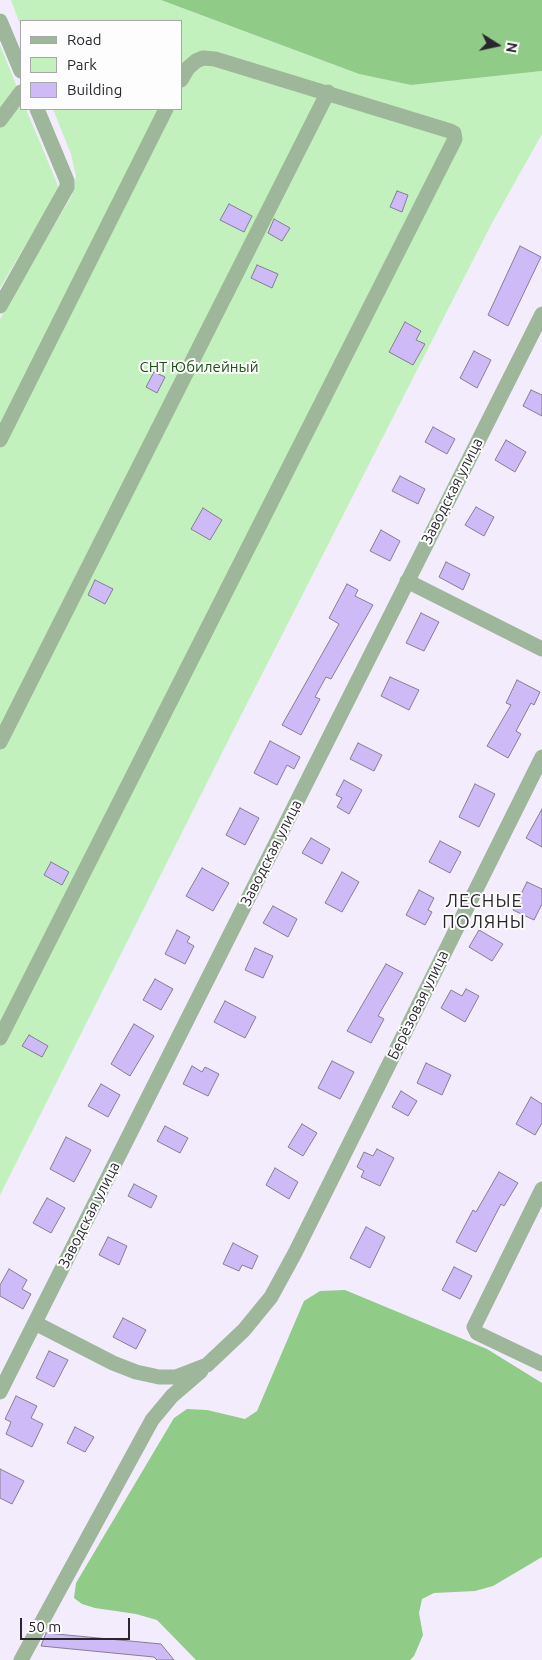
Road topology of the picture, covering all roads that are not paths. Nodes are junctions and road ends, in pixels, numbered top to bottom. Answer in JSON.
{"nodes":[{"id":1,"x":0,"y":21,"type":"edge"},
{"id":2,"x":20,"y":69,"type":"edge"},
{"id":3,"x":182,"y":78,"type":"edge"},
{"id":4,"x":328,"y":92,"type":"junction"},
{"id":5,"x":20,"y":93,"type":"edge"},
{"id":6,"x":37,"y":110,"type":"edge"},
{"id":7,"x":165,"y":110,"type":"edge"},
{"id":8,"x":0,"y":120,"type":"edge"},
{"id":9,"x":0,"y":306,"type":"edge"},
{"id":10,"x":542,"y":314,"type":"edge"},
{"id":11,"x":0,"y":440,"type":"edge"},
{"id":12,"x":407,"y":581,"type":"junction"},
{"id":13,"x":542,"y":649,"type":"edge"},
{"id":14,"x":0,"y":742,"type":"edge"},
{"id":15,"x":542,"y":757,"type":"edge"},
{"id":16,"x":0,"y":1038,"type":"edge"},
{"id":17,"x":542,"y":1189,"type":"edge"},
{"id":18,"x":35,"y":1323,"type":"junction"},
{"id":19,"x":542,"y":1364,"type":"edge"},
{"id":20,"x":207,"y":1365,"type":"junction"},
{"id":21,"x":0,"y":1392,"type":"edge"},
{"id":22,"x":21,"y":1660,"type":"edge"}],
"edges":[{"from":1,"to":2,"type":"street"},
{"from":3,"to":4,"type":"street"},
{"from":4,"to":14,"type":"street"},
{"from":4,"to":16,"type":"street"},
{"from":5,"to":8,"type":"street"},
{"from":6,"to":9,"type":"street"},
{"from":7,"to":11,"type":"street"},
{"from":10,"to":12,"type":"street","name":"Заводская улица"},
{"from":12,"to":13,"type":"street"},
{"from":12,"to":18,"type":"street","name":"Заводская улица"},
{"from":15,"to":20,"type":"street","name":"Берёзовая улица"},
{"from":17,"to":19,"type":"street"},
{"from":18,"to":20,"type":"street"},
{"from":18,"to":21,"type":"street","name":"Заводская улица"},
{"from":20,"to":22,"type":"street","name":"Берёзовая улица"}]}
